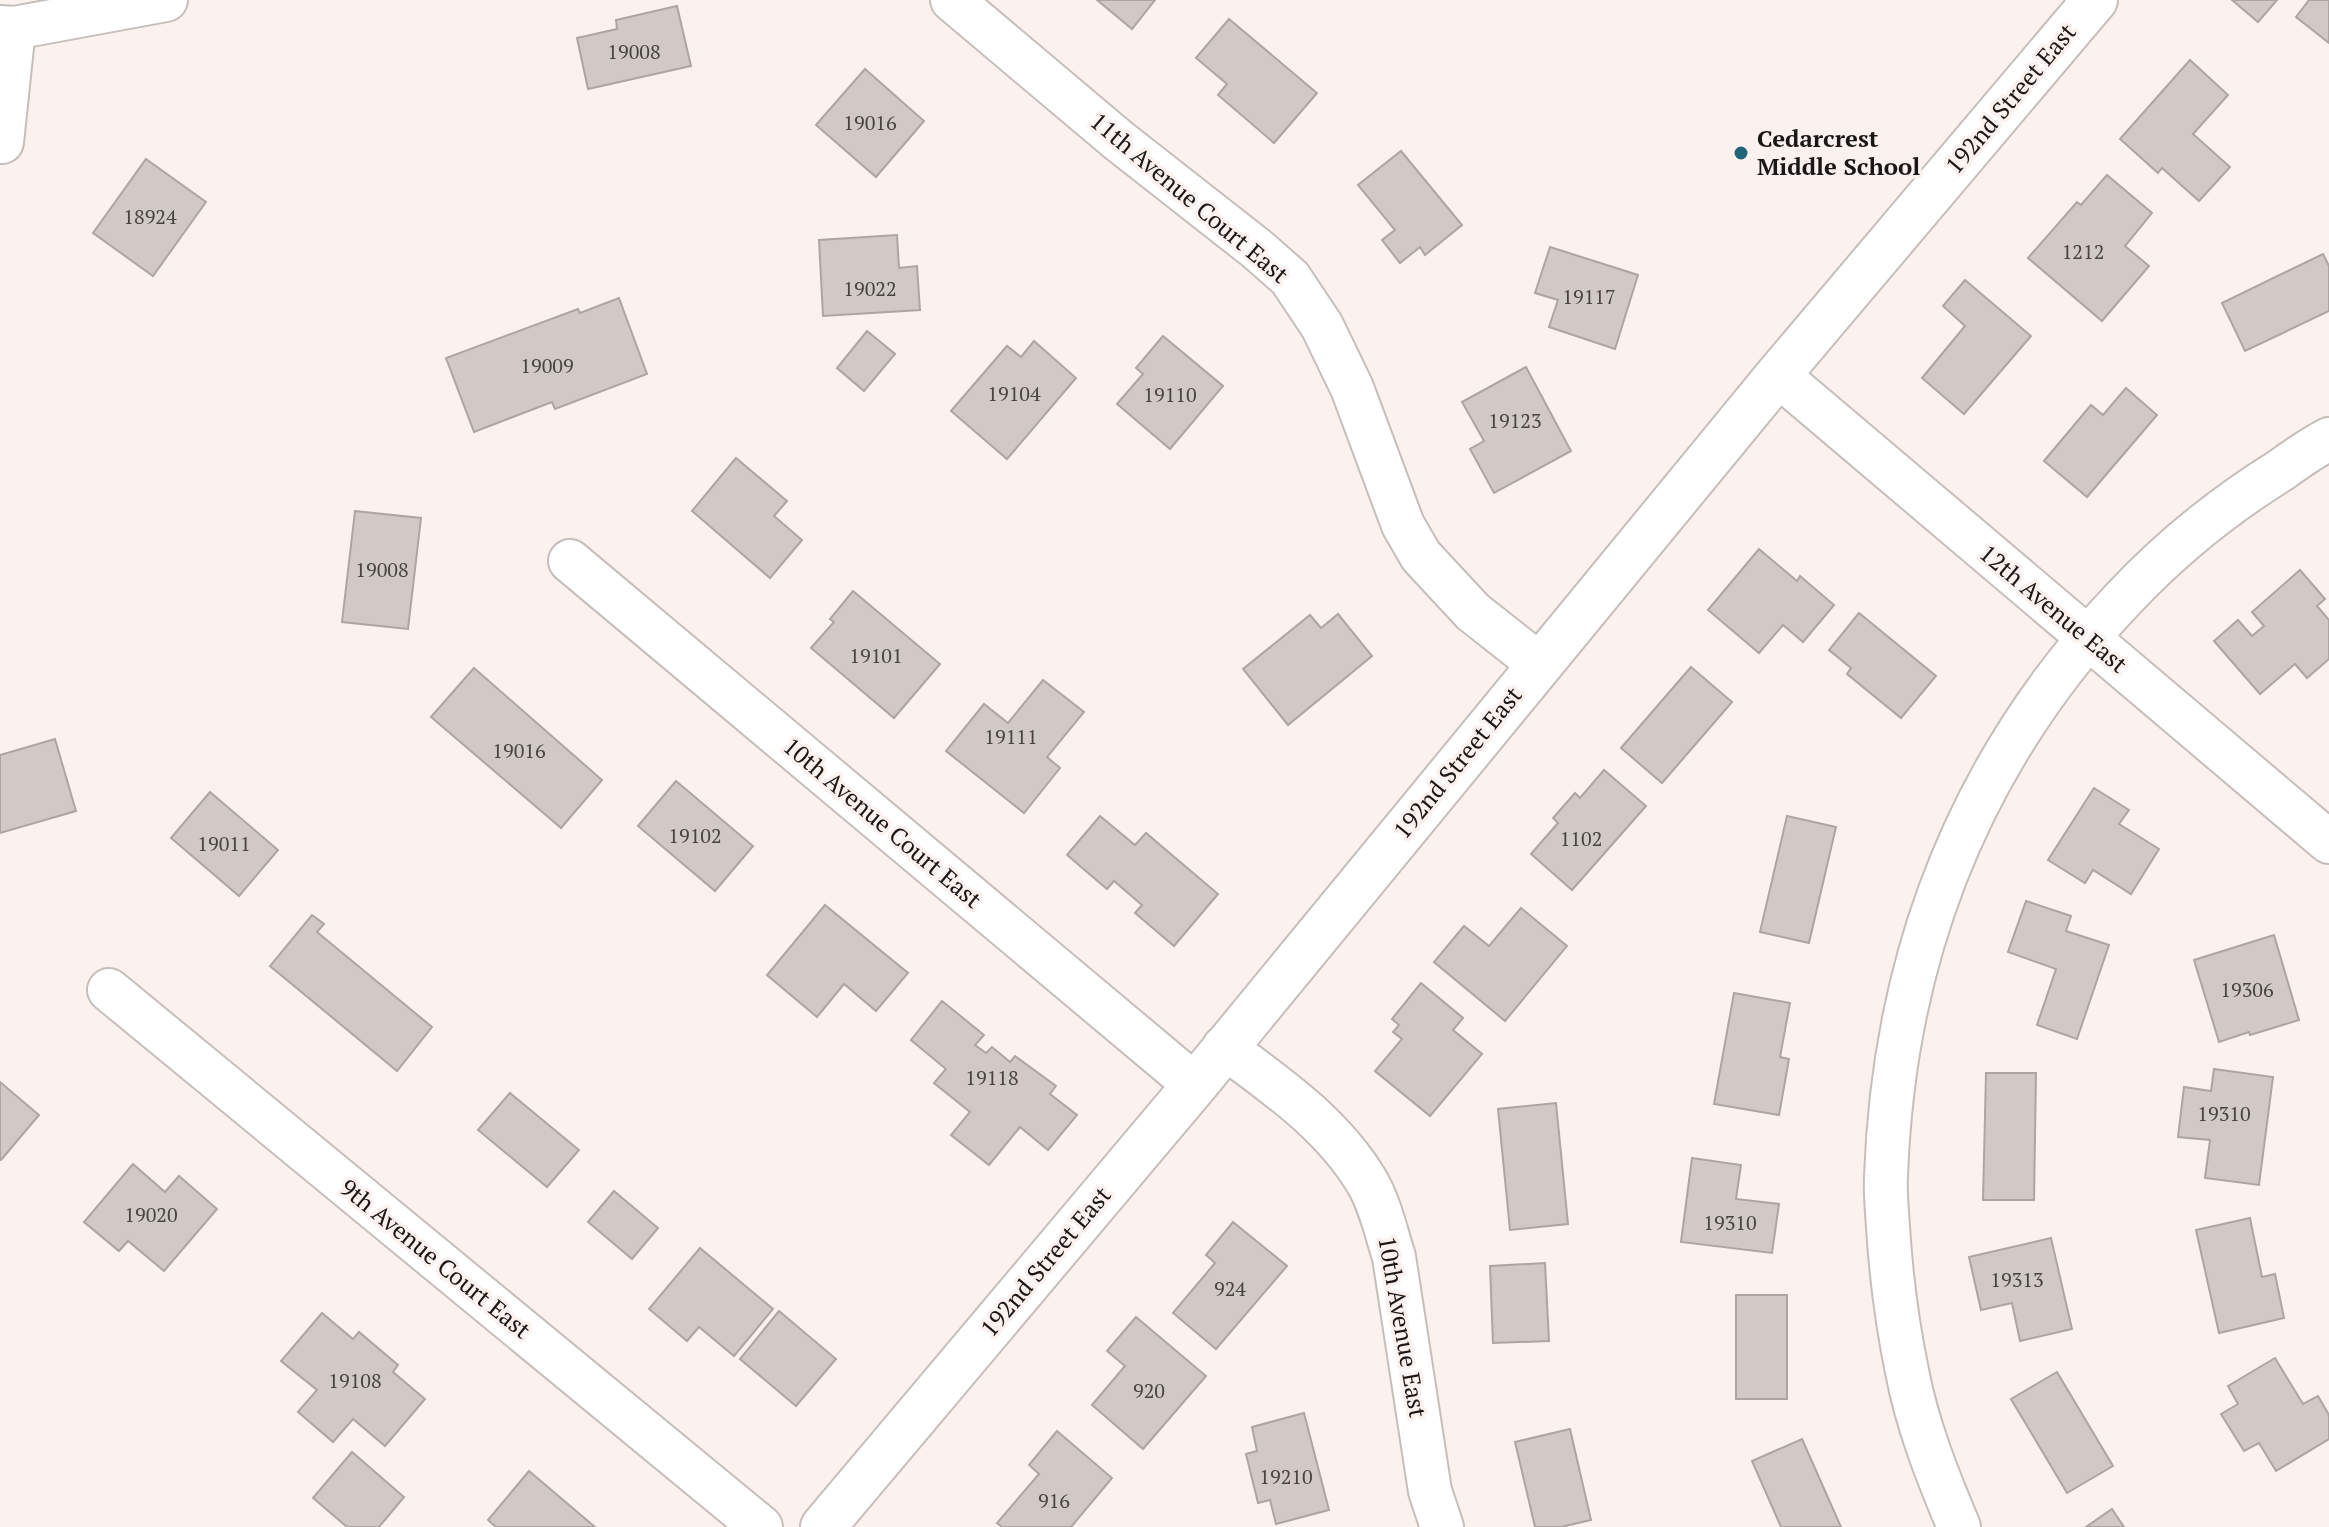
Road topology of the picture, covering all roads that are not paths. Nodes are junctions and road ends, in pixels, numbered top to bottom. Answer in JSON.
{"nodes":[{"id":1,"x":166,"y":0,"type":"edge"},
{"id":2,"x":952,"y":0,"type":"edge"},
{"id":3,"x":2095,"y":0,"type":"edge"},
{"id":4,"x":7,"y":28,"type":"edge"},
{"id":5,"x":2,"y":142,"type":"dead end"},
{"id":6,"x":1778,"y":375,"type":"junction"},
{"id":7,"x":2329,"y":439,"type":"edge"},
{"id":8,"x":570,"y":561,"type":"dead end"},
{"id":9,"x":2086,"y":638,"type":"junction"},
{"id":10,"x":1539,"y":664,"type":"junction"},
{"id":11,"x":2329,"y":842,"type":"edge"},
{"id":12,"x":109,"y":990,"type":"dead end"},
{"id":13,"x":1224,"y":1047,"type":"junction"},
{"id":14,"x":1195,"y":1085,"type":"junction"},
{"id":15,"x":761,"y":1527,"type":"edge"},
{"id":16,"x":823,"y":1527,"type":"edge"},
{"id":17,"x":1442,"y":1527,"type":"edge"},
{"id":18,"x":1959,"y":1527,"type":"edge"}],
"edges":[{"from":1,"to":4,"type":"street"},
{"from":2,"to":10,"type":"street","name":"11th Avenue Court East"},
{"from":3,"to":6,"type":"street","name":"192nd Street East"},
{"from":4,"to":5,"type":"street"},
{"from":6,"to":9,"type":"street","name":"12th Avenue East"},
{"from":6,"to":10,"type":"street","name":"192nd Street East"},
{"from":7,"to":9,"type":"street"},
{"from":8,"to":14,"type":"street","name":"10th Avenue Court East"},
{"from":9,"to":11,"type":"street","name":"12th Avenue East"},
{"from":9,"to":18,"type":"street"},
{"from":10,"to":13,"type":"street","name":"192nd Street East"},
{"from":12,"to":15,"type":"street","name":"9th Avenue Court East"},
{"from":13,"to":14,"type":"street","name":"192nd Street East"},
{"from":13,"to":17,"type":"street","name":"10th Avenue East"},
{"from":14,"to":16,"type":"street","name":"192nd Street East"}]}
